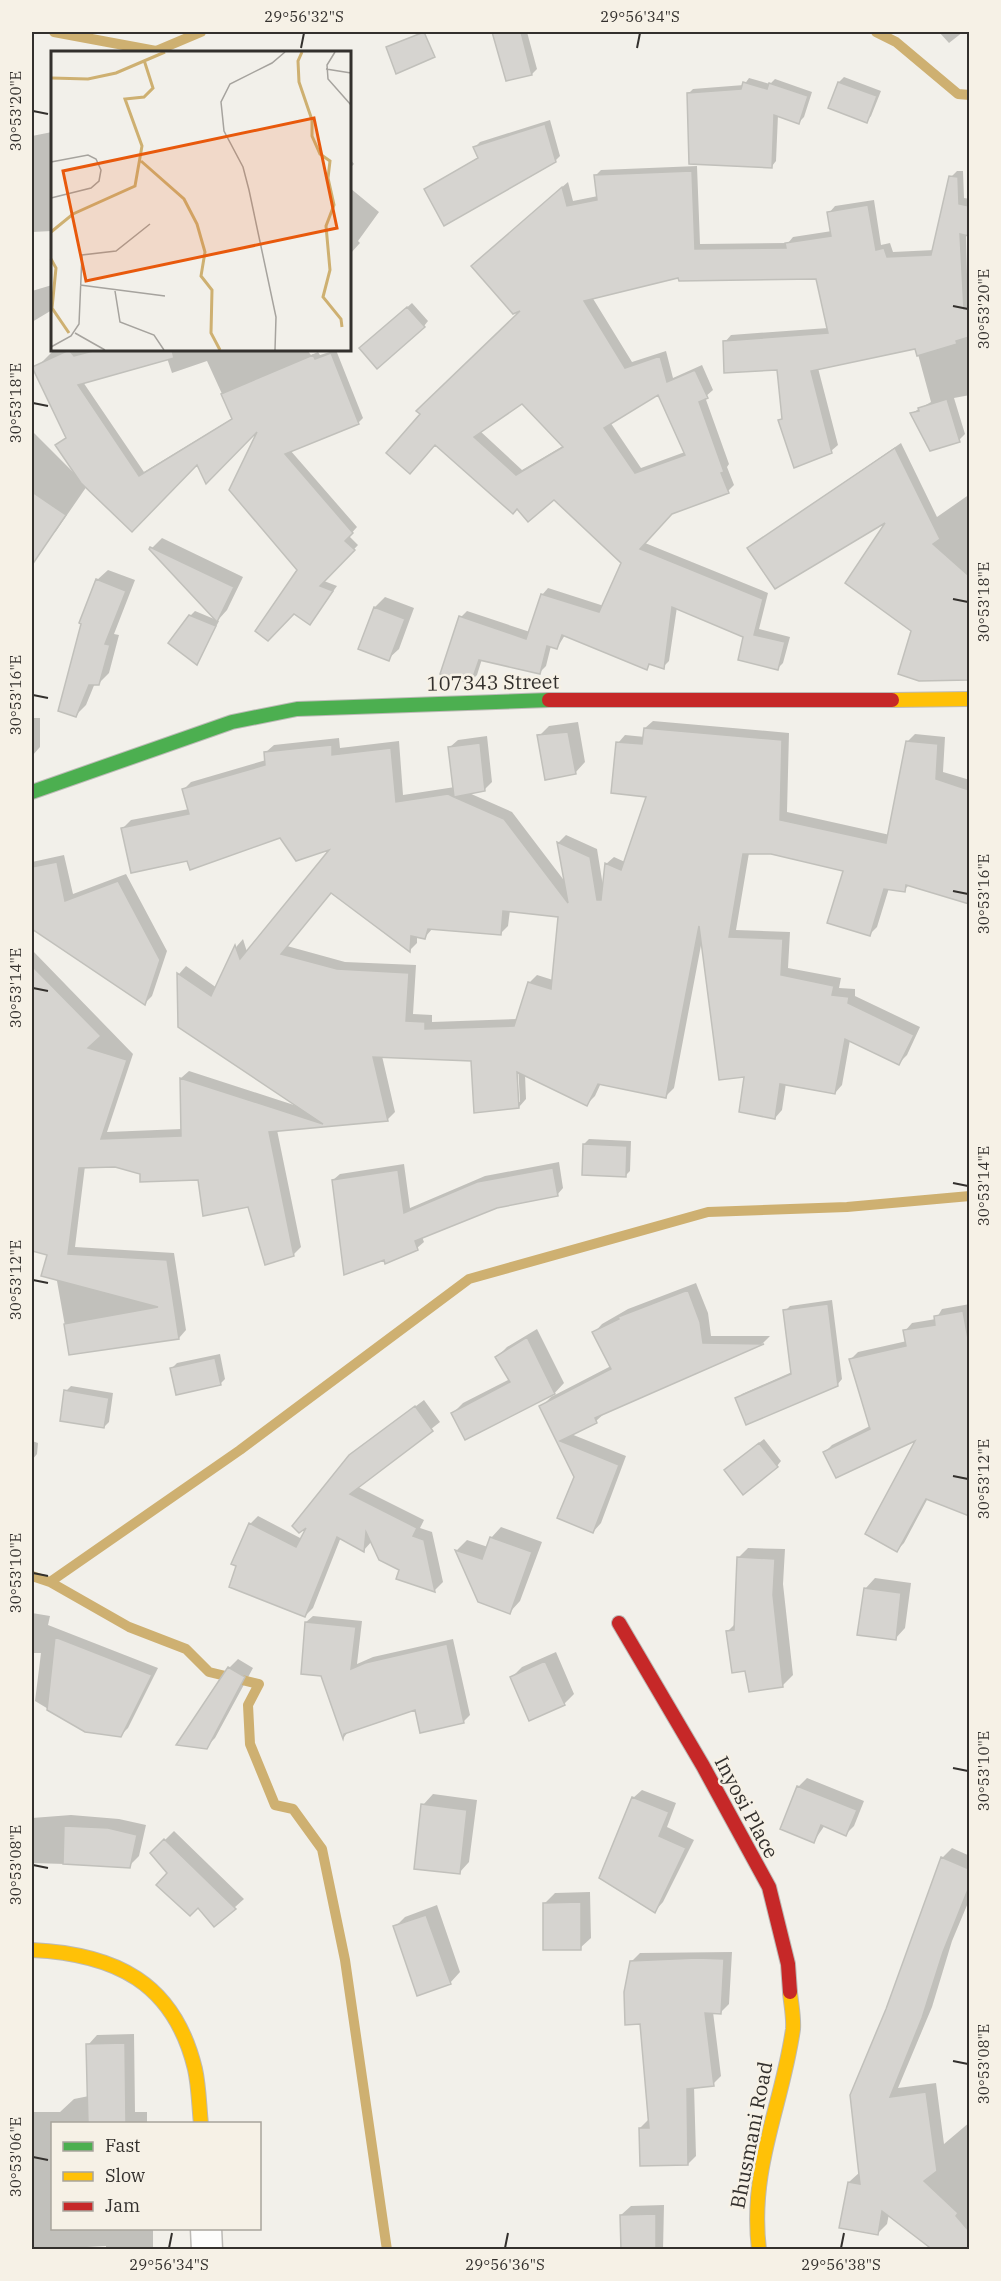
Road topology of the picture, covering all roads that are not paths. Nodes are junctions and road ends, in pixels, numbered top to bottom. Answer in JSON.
{"nodes":[{"id":1,"x":969,"y":699,"type":"edge"},
{"id":2,"x":32,"y":792,"type":"edge"},
{"id":3,"x":619,"y":1623,"type":"dead end"},
{"id":4,"x":32,"y":1950,"type":"edge"},
{"id":5,"x":793,"y":2027,"type":"joint"},
{"id":6,"x":201,"y":2122,"type":"edge"},
{"id":7,"x":206,"y":2230,"type":"edge"},
{"id":8,"x":207,"y":2250,"type":"edge"},
{"id":9,"x":759,"y":2250,"type":"edge"}],
"edges":[{"from":1,"to":2,"type":"street","name":"107343 Street"},
{"from":3,"to":5,"type":"street","name":"Inyosi Place"},
{"from":4,"to":6,"type":"street"},
{"from":5,"to":9,"type":"street","name":"Bhusmani Road"},
{"from":7,"to":8,"type":"street"}]}
